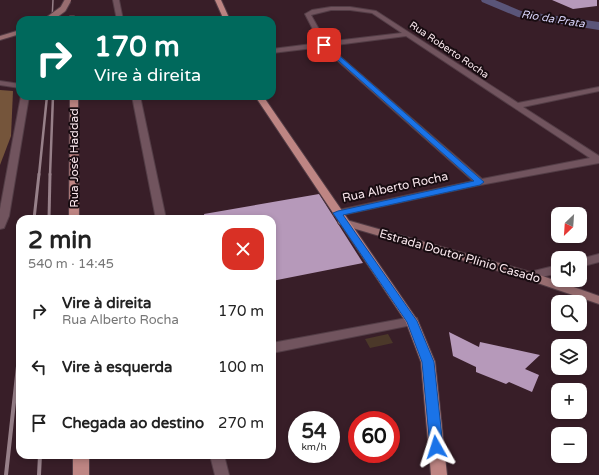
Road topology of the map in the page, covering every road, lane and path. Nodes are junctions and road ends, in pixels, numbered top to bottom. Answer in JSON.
{"nodes":[{"id":1,"x":68,"y":0,"type":"edge"},
{"id":2,"x":116,"y":0,"type":"edge"},
{"id":3,"x":218,"y":0,"type":"edge"},
{"id":4,"x":55,"y":16,"type":"edge"},
{"id":5,"x":119,"y":16,"type":"edge"},
{"id":6,"x":225,"y":16,"type":"edge"},
{"id":7,"x":16,"y":33,"type":"edge"},
{"id":8,"x":408,"y":34,"type":"junction"},
{"id":9,"x":0,"y":38,"type":"edge"},
{"id":10,"x":324,"y":45,"type":"junction"},
{"id":11,"x":276,"y":51,"type":"edge"},
{"id":12,"x":0,"y":83,"type":"edge"},
{"id":13,"x":16,"y":85,"type":"edge"},
{"id":14,"x":599,"y":90,"type":"edge"},
{"id":15,"x":24,"y":100,"type":"edge"},
{"id":16,"x":74,"y":100,"type":"edge"},
{"id":17,"x":137,"y":100,"type":"edge"},
{"id":18,"x":262,"y":100,"type":"edge"},
{"id":19,"x":515,"y":106,"type":"junction"},
{"id":20,"x":598,"y":159,"type":"edge"},
{"id":21,"x":480,"y":182,"type":"junction"},
{"id":22,"x":74,"y":215,"type":"edge"},
{"id":23,"x":160,"y":215,"type":"edge"},
{"id":24,"x":340,"y":217,"type":"junction"},
{"id":25,"x":0,"y":226,"type":"edge"},
{"id":26,"x":599,"y":258,"type":"edge"},
{"id":27,"x":587,"y":261,"type":"edge"},
{"id":28,"x":551,"y":271,"type":"edge"},
{"id":29,"x":530,"y":276,"type":"junction"},
{"id":30,"x":599,"y":300,"type":"edge"},
{"id":31,"x":412,"y":321,"type":"junction"},
{"id":32,"x":276,"y":347,"type":"edge"},
{"id":33,"x":81,"y":459,"type":"edge"},
{"id":34,"x":218,"y":459,"type":"edge"},
{"id":35,"x":81,"y":475,"type":"edge"},
{"id":36,"x":222,"y":475,"type":"edge"},
{"id":37,"x":439,"y":475,"type":"edge"}],
"edges":[{"from":1,"to":4,"type":"main road","bridge":true},
{"from":2,"to":5,"type":"street"},
{"from":3,"to":6,"type":"main road"},
{"from":7,"to":9,"type":"main road"},
{"from":8,"to":10,"type":"street"},
{"from":8,"to":10,"type":"street","name":"Rua Roberto Rocha"},
{"from":8,"to":19,"type":"street","name":"Rua Roberto Rocha"},
{"from":10,"to":11,"type":"street"},
{"from":10,"to":21,"type":"street"},
{"from":12,"to":13,"type":"street"},
{"from":14,"to":19,"type":"street"},
{"from":15,"to":25,"type":"street"},
{"from":16,"to":22,"type":"main road","name":"Rua José Haddad"},
{"from":17,"to":23,"type":"street"},
{"from":18,"to":24,"type":"main road"},
{"from":19,"to":20,"type":"street","name":"Rua Roberto Rocha"},
{"from":20,"to":21,"type":"street","name":"Rua Alberto Rocha"},
{"from":21,"to":24,"type":"street","name":"Rua Alberto Rocha"},
{"from":24,"to":29,"type":"main road","name":"Estrada Doutor Plínio Casado"},
{"from":24,"to":31,"type":"main road"},
{"from":26,"to":27,"type":"street"},
{"from":28,"to":29,"type":"street"},
{"from":29,"to":30,"type":"main road","name":"Estrada Doutor Plínio Casado"},
{"from":31,"to":32,"type":"street"},
{"from":31,"to":37,"type":"main road"},
{"from":33,"to":35,"type":"main road"},
{"from":34,"to":36,"type":"street"}]}
